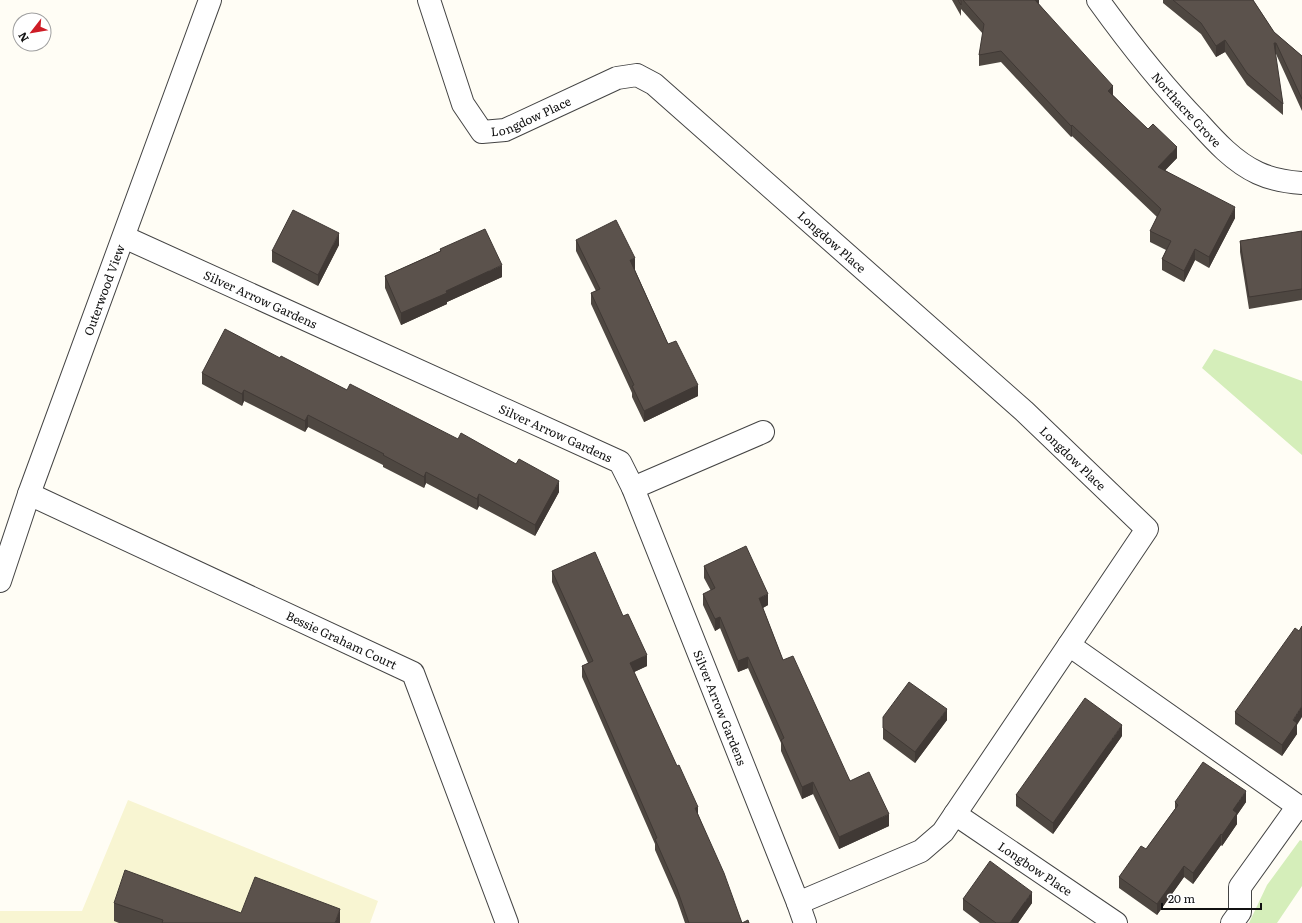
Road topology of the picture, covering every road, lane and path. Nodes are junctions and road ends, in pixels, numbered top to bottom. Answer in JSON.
{"nodes":[{"id":1,"x":210,"y":0,"type":"edge"},
{"id":2,"x":429,"y":0,"type":"edge"},
{"id":3,"x":1098,"y":0,"type":"edge"},
{"id":4,"x":1302,"y":183,"type":"edge"},
{"id":5,"x":124,"y":237,"type":"junction"},
{"id":6,"x":763,"y":432,"type":"dead end"},
{"id":7,"x":633,"y":488,"type":"junction"},
{"id":8,"x":29,"y":494,"type":"junction"},
{"id":9,"x":0,"y":581,"type":"edge"},
{"id":10,"x":1069,"y":645,"type":"junction"},
{"id":11,"x":1300,"y":808,"type":"edge"},
{"id":12,"x":956,"y":814,"type":"junction"},
{"id":13,"x":801,"y":913,"type":"edge"},
{"id":14,"x":507,"y":923,"type":"edge"},
{"id":15,"x":1116,"y":923,"type":"edge"},
{"id":16,"x":1232,"y":923,"type":"edge"}],
"edges":[{"from":1,"to":5,"type":"street","name":"Outerwood View"},
{"from":2,"to":10,"type":"street","name":"Longdow Place"},
{"from":3,"to":4,"type":"street","name":"Northacre Grove"},
{"from":5,"to":7,"type":"street","name":"Silver Arrow Gardens"},
{"from":5,"to":8,"type":"street","name":"Outerwood View"},
{"from":6,"to":7,"type":"street"},
{"from":7,"to":13,"type":"street","name":"Silver Arrow Gardens"},
{"from":8,"to":9,"type":"street","name":"Outerwood View"},
{"from":8,"to":14,"type":"street","name":"Bessie Graham Court"},
{"from":10,"to":11,"type":"street"},
{"from":10,"to":12,"type":"street"},
{"from":11,"to":16,"type":"street"},
{"from":12,"to":13,"type":"street"},
{"from":12,"to":15,"type":"street","name":"Longbow Place"}]}
